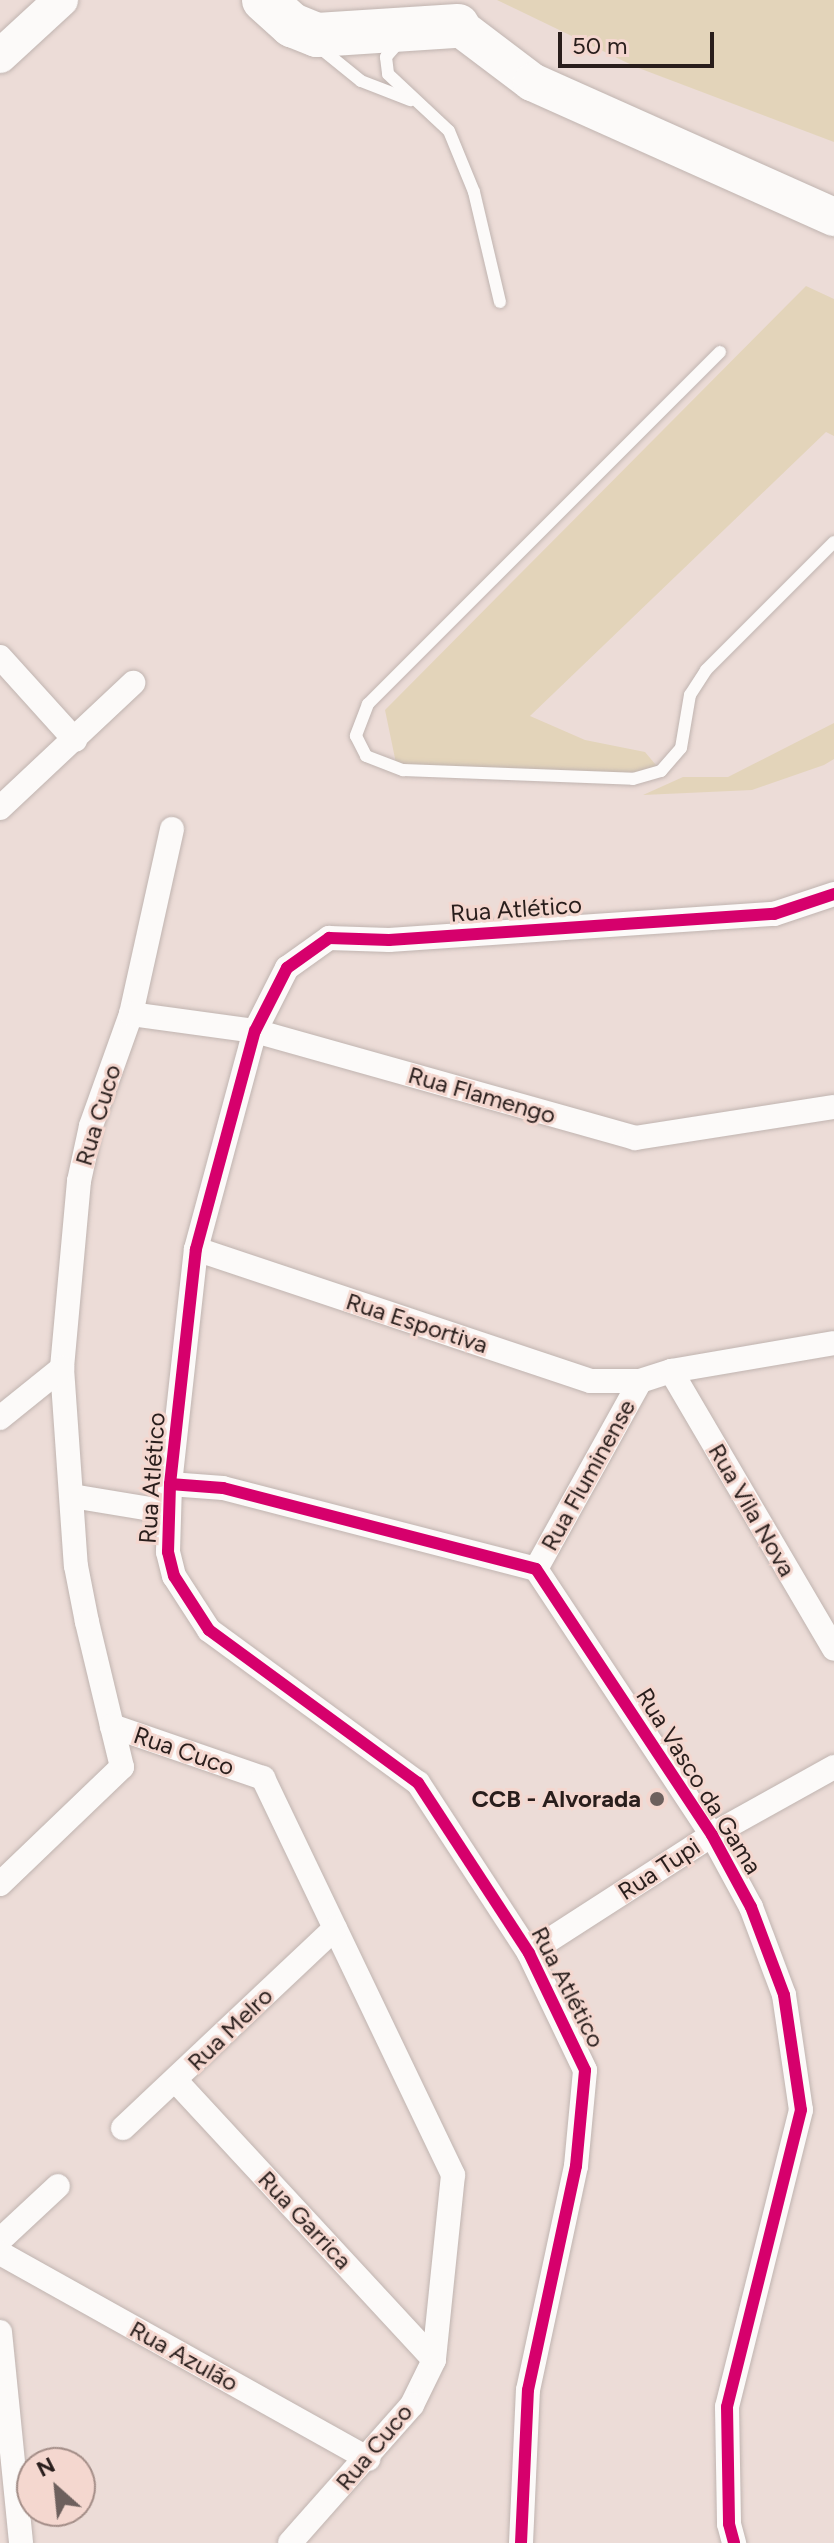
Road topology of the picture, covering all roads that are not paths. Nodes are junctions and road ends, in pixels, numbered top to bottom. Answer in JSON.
{"nodes":[{"id":1,"x":61,"y":0,"type":"edge"},
{"id":2,"x":278,"y":13,"type":"edge"},
{"id":3,"x":432,"y":17,"type":"edge"},
{"id":4,"x":0,"y":56,"type":"edge"},
{"id":5,"x":415,"y":102,"type":"junction"},
{"id":6,"x":834,"y":217,"type":"edge"},
{"id":7,"x":500,"y":302,"type":"dead end"},
{"id":8,"x":720,"y":352,"type":"dead end"},
{"id":9,"x":834,"y":542,"type":"edge"},
{"id":10,"x":0,"y":657,"type":"edge"},
{"id":11,"x":133,"y":683,"type":"dead end"},
{"id":12,"x":75,"y":740,"type":"junction"},
{"id":13,"x":0,"y":808,"type":"edge"},
{"id":14,"x":172,"y":829,"type":"dead end"},
{"id":15,"x":834,"y":894,"type":"edge"},
{"id":16,"x":131,"y":1014,"type":"junction"},
{"id":17,"x":255,"y":1031,"type":"junction"},
{"id":18,"x":834,"y":1107,"type":"edge"},
{"id":19,"x":196,"y":1249,"type":"junction"},
{"id":20,"x":834,"y":1343,"type":"edge"},
{"id":21,"x":62,"y":1368,"type":"junction"},
{"id":22,"x":671,"y":1371,"type":"junction"},
{"id":23,"x":640,"y":1381,"type":"junction"},
{"id":24,"x":0,"y":1418,"type":"edge"},
{"id":25,"x":170,"y":1484,"type":"junction"},
{"id":26,"x":72,"y":1496,"type":"junction"},
{"id":27,"x":169,"y":1512,"type":"junction"},
{"id":28,"x":536,"y":1569,"type":"junction"},
{"id":29,"x":834,"y":1649,"type":"edge"},
{"id":30,"x":112,"y":1726,"type":"junction"},
{"id":31,"x":834,"y":1767,"type":"edge"},
{"id":32,"x":712,"y":1835,"type":"junction"},
{"id":33,"x":0,"y":1884,"type":"edge"},
{"id":34,"x":335,"y":1928,"type":"junction"},
{"id":35,"x":529,"y":1953,"type":"junction"},
{"id":36,"x":175,"y":2080,"type":"junction"},
{"id":37,"x":123,"y":2128,"type":"dead end"},
{"id":38,"x":58,"y":2186,"type":"dead end"},
{"id":39,"x":0,"y":2240,"type":"edge"},
{"id":40,"x":0,"y":2253,"type":"edge"},
{"id":41,"x":0,"y":2332,"type":"edge"},
{"id":42,"x":434,"y":2360,"type":"junction"},
{"id":43,"x":368,"y":2459,"type":"junction"},
{"id":44,"x":21,"y":2543,"type":"edge"},
{"id":45,"x":290,"y":2543,"type":"edge"},
{"id":46,"x":521,"y":2543,"type":"edge"},
{"id":47,"x":734,"y":2543,"type":"edge"}],
"edges":[{"from":1,"to":4,"type":"street"},
{"from":2,"to":3,"type":"highway"},
{"from":2,"to":5,"type":"lane"},
{"from":3,"to":5,"type":"lane"},
{"from":3,"to":6,"type":"main road"},
{"from":5,"to":7,"type":"lane"},
{"from":8,"to":9,"type":"lane"},
{"from":10,"to":12,"type":"street"},
{"from":11,"to":12,"type":"street"},
{"from":12,"to":13,"type":"street"},
{"from":14,"to":16,"type":"street","name":"Rua Cuco"},
{"from":15,"to":17,"type":"street","name":"Rua Atlético"},
{"from":16,"to":17,"type":"street","name":"Rua Flamengo"},
{"from":16,"to":21,"type":"street","name":"Rua Cuco"},
{"from":17,"to":18,"type":"street","name":"Rua Flamengo"},
{"from":17,"to":19,"type":"street","name":"Rua Atlético"},
{"from":19,"to":23,"type":"street","name":"Rua Esportiva"},
{"from":19,"to":25,"type":"street","name":"Rua Atlético"},
{"from":20,"to":22,"type":"street","name":"Rua Esportiva"},
{"from":21,"to":24,"type":"street"},
{"from":21,"to":26,"type":"street","name":"Rua Cuco"},
{"from":22,"to":23,"type":"street","name":"Rua Esportiva"},
{"from":22,"to":29,"type":"street","name":"Rua Vila Nova"},
{"from":23,"to":28,"type":"street","name":"Rua Fluminense"},
{"from":25,"to":27,"type":"street","name":"Rua Atlético"},
{"from":25,"to":28,"type":"street"},
{"from":26,"to":27,"type":"street"},
{"from":26,"to":30,"type":"street","name":"Rua Cuco"},
{"from":27,"to":35,"type":"street","name":"Rua Atlético"},
{"from":28,"to":32,"type":"street","name":"Rua Vasco da Gama"},
{"from":30,"to":33,"type":"street"},
{"from":30,"to":34,"type":"street","name":"Rua Cuco"},
{"from":31,"to":32,"type":"street","name":"Rua Tupi"},
{"from":32,"to":35,"type":"street","name":"Rua Tupi"},
{"from":32,"to":47,"type":"street","name":"Rua Vasco da Gama"},
{"from":34,"to":36,"type":"street","name":"Rua Melro"},
{"from":34,"to":42,"type":"street","name":"Rua Cuco"},
{"from":35,"to":46,"type":"street","name":"Rua Atlético"},
{"from":36,"to":37,"type":"street","name":"Rua Melro"},
{"from":36,"to":42,"type":"street","name":"Rua Garrica"},
{"from":38,"to":39,"type":"street"},
{"from":40,"to":43,"type":"street","name":"Rua Azulão"},
{"from":41,"to":44,"type":"street"},
{"from":42,"to":43,"type":"street","name":"Rua Cuco"},
{"from":43,"to":45,"type":"street","name":"Rua Cuco"}]}
